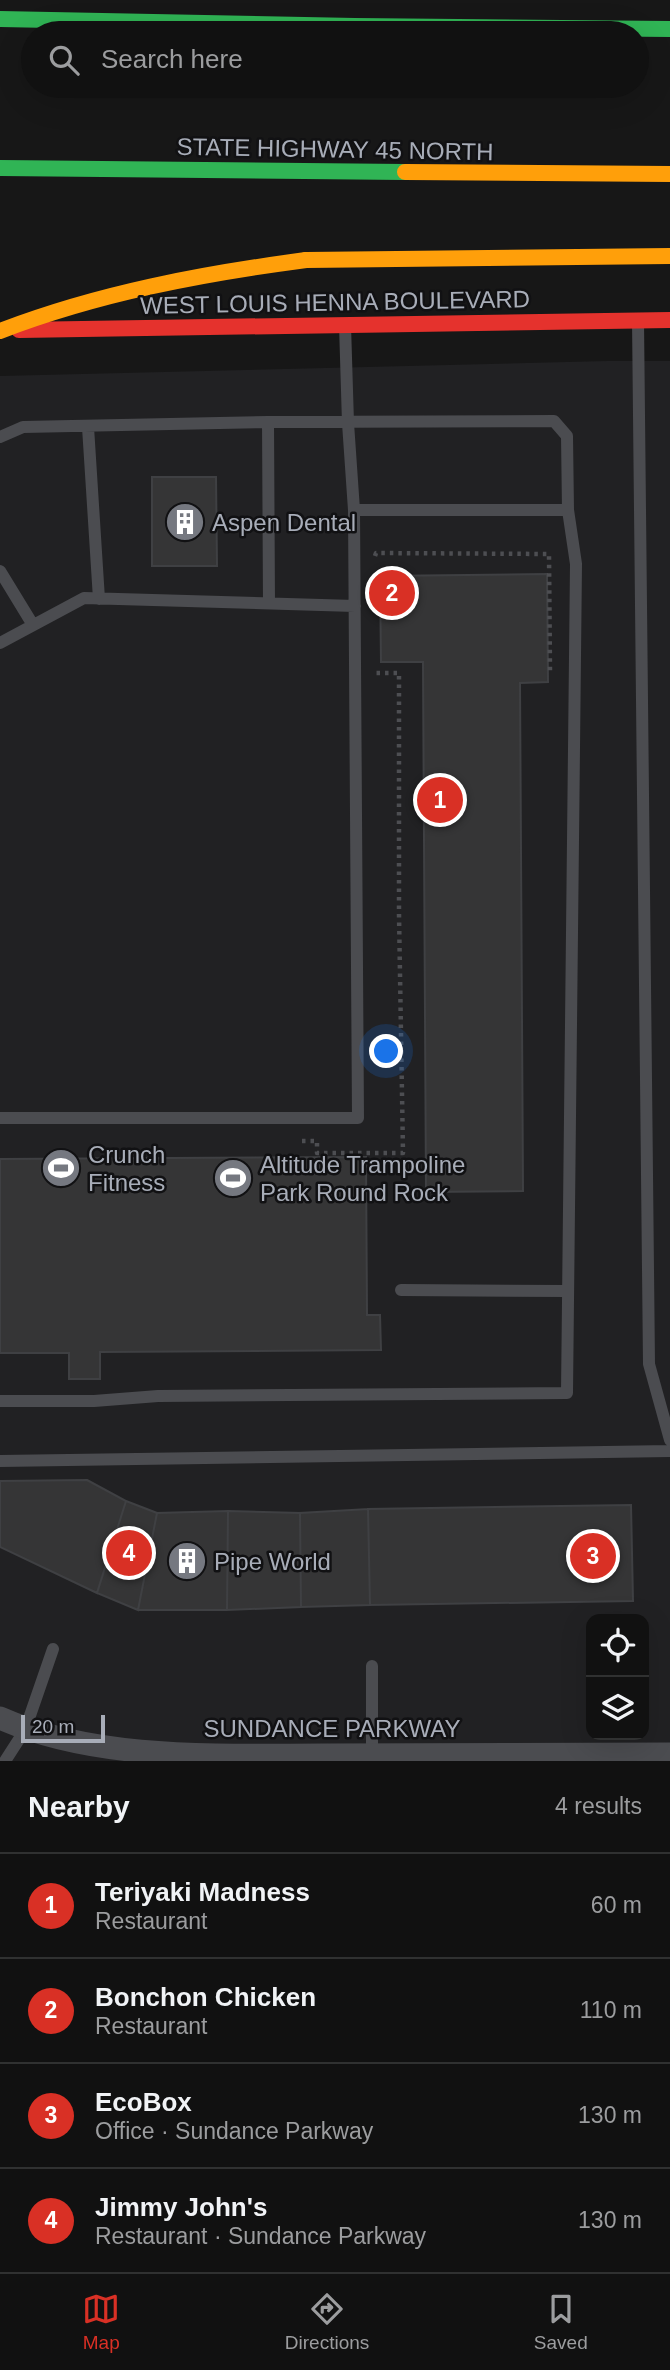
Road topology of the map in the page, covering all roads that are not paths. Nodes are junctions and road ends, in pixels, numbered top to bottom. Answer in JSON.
{"nodes":[{"id":1,"x":461,"y":10,"type":"dead end"},
{"id":2,"x":0,"y":19,"type":"edge"},
{"id":3,"x":115,"y":21,"type":"edge"},
{"id":4,"x":388,"y":21,"type":"edge"},
{"id":5,"x":649,"y":29,"type":"edge"},
{"id":6,"x":670,"y":29,"type":"edge"},
{"id":7,"x":0,"y":168,"type":"edge"},
{"id":8,"x":583,"y":174,"type":"junction"},
{"id":9,"x":670,"y":174,"type":"edge"},
{"id":10,"x":658,"y":190,"type":"dead end"},
{"id":11,"x":670,"y":256,"type":"edge"},
{"id":12,"x":638,"y":320,"type":"junction"},
{"id":13,"x":670,"y":320,"type":"edge"},
{"id":14,"x":345,"y":325,"type":"junction"},
{"id":15,"x":0,"y":331,"type":"edge"},
{"id":16,"x":268,"y":422,"type":"junction"},
{"id":17,"x":348,"y":423,"type":"junction"},
{"id":18,"x":88,"y":427,"type":"junction"},
{"id":19,"x":0,"y":437,"type":"edge"},
{"id":20,"x":354,"y":510,"type":"junction"},
{"id":21,"x":568,"y":510,"type":"junction"},
{"id":22,"x":0,"y":571,"type":"edge"},
{"id":23,"x":99,"y":599,"type":"junction"},
{"id":24,"x":269,"y":604,"type":"junction"},
{"id":25,"x":355,"y":606,"type":"junction"},
{"id":26,"x":33,"y":625,"type":"junction"},
{"id":27,"x":0,"y":643,"type":"edge"},
{"id":28,"x":0,"y":1118,"type":"edge"},
{"id":29,"x":401,"y":1290,"type":"dead end"},
{"id":30,"x":568,"y":1291,"type":"junction"},
{"id":31,"x":0,"y":1401,"type":"edge"},
{"id":32,"x":670,"y":1440,"type":"edge"},
{"id":33,"x":670,"y":1451,"type":"edge"},
{"id":34,"x":0,"y":1461,"type":"edge"},
{"id":35,"x":53,"y":1649,"type":"dead end"},
{"id":36,"x":372,"y":1666,"type":"dead end"},
{"id":37,"x":0,"y":1718,"type":"edge"},
{"id":38,"x":25,"y":1730,"type":"junction"},
{"id":39,"x":670,"y":1754,"type":"edge"},
{"id":40,"x":372,"y":1758,"type":"edge"},
{"id":41,"x":5,"y":1761,"type":"edge"}],
"edges":[{"from":1,"to":4,"type":"main road"},
{"from":2,"to":3,"type":"main road"},
{"from":5,"to":6,"type":"main road"},
{"from":7,"to":8,"type":"main road","name":"STATE HIGHWAY 45 NORTH"},
{"from":8,"to":9,"type":"main road","name":"STATE HIGHWAY 45 NORTH"},
{"from":8,"to":10,"type":"main road"},
{"from":11,"to":15,"type":"main road","bridge":true},
{"from":12,"to":13,"type":"main road","name":"WEST LOUIS HENNA BOULEVARD"},
{"from":12,"to":14,"type":"main road","name":"WEST LOUIS HENNA BOULEVARD"},
{"from":12,"to":32,"type":"lane"},
{"from":14,"to":15,"type":"main road","name":"WEST LOUIS HENNA BOULEVARD"},
{"from":14,"to":17,"type":"lane"},
{"from":16,"to":17,"type":"lane"},
{"from":16,"to":18,"type":"lane"},
{"from":16,"to":24,"type":"lane"},
{"from":17,"to":20,"type":"lane"},
{"from":17,"to":21,"type":"lane"},
{"from":18,"to":19,"type":"lane"},
{"from":18,"to":23,"type":"lane"},
{"from":20,"to":21,"type":"lane"},
{"from":20,"to":25,"type":"lane"},
{"from":21,"to":30,"type":"lane"},
{"from":22,"to":26,"type":"lane"},
{"from":23,"to":24,"type":"lane"},
{"from":23,"to":26,"type":"lane"},
{"from":24,"to":25,"type":"lane"},
{"from":25,"to":28,"type":"lane"},
{"from":26,"to":27,"type":"lane"},
{"from":29,"to":30,"type":"lane"},
{"from":30,"to":31,"type":"lane"},
{"from":33,"to":34,"type":"lane"},
{"from":35,"to":38,"type":"lane"},
{"from":36,"to":40,"type":"lane"},
{"from":37,"to":38,"type":"street","name":"SUNDANCE PARKWAY"},
{"from":38,"to":40,"type":"street","name":"SUNDANCE PARKWAY"},
{"from":38,"to":41,"type":"lane"},
{"from":39,"to":40,"type":"street","name":"SUNDANCE PARKWAY"}]}
